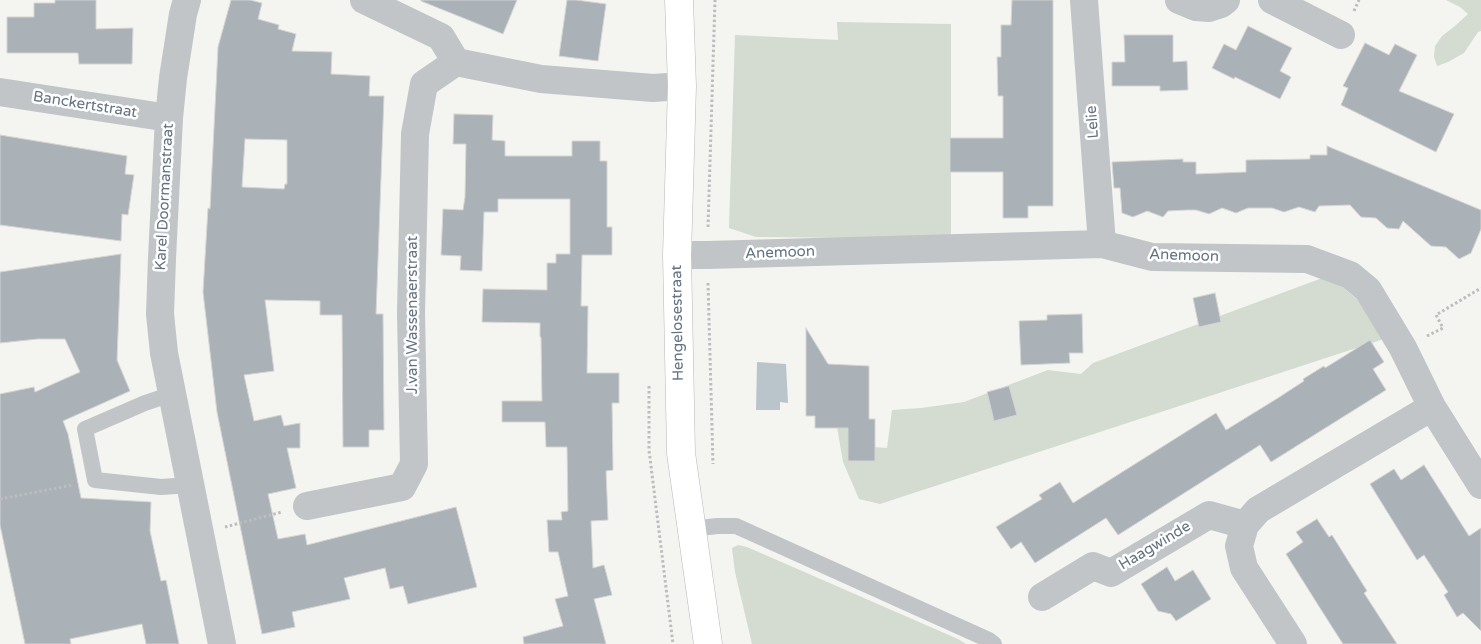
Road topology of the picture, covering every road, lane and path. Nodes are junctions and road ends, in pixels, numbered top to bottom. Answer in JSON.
{"nodes":[{"id":1,"x":187,"y":0,"type":"edge"},
{"id":2,"x":364,"y":0,"type":"edge"},
{"id":3,"x":679,"y":0,"type":"edge"},
{"id":4,"x":715,"y":0,"type":"edge"},
{"id":5,"x":1084,"y":0,"type":"edge"},
{"id":6,"x":1180,"y":0,"type":"edge"},
{"id":7,"x":1226,"y":0,"type":"edge"},
{"id":8,"x":1272,"y":0,"type":"edge"},
{"id":9,"x":1342,"y":35,"type":"dead end"},
{"id":10,"x":456,"y":62,"type":"junction"},
{"id":11,"x":682,"y":86,"type":"junction"},
{"id":12,"x":0,"y":92,"type":"edge"},
{"id":13,"x":170,"y":118,"type":"junction"},
{"id":14,"x":1102,"y":244,"type":"junction"},
{"id":15,"x":677,"y":255,"type":"junction"},
{"id":16,"x":707,"y":255,"type":"junction"},
{"id":17,"x":1481,"y":288,"type":"edge"},
{"id":18,"x":1403,"y":348,"type":"junction"},
{"id":19,"x":172,"y":394,"type":"junction"},
{"id":20,"x":1432,"y":407,"type":"junction"},
{"id":21,"x":713,"y":472,"type":"dead end"},
{"id":22,"x":95,"y":480,"type":"junction"},
{"id":23,"x":190,"y":485,"type":"junction"},
{"id":24,"x":1481,"y":485,"type":"edge"},
{"id":25,"x":0,"y":499,"type":"edge"},
{"id":26,"x":307,"y":506,"type":"joint"},
{"id":27,"x":1245,"y":525,"type":"junction"},
{"id":28,"x":692,"y":529,"type":"junction"},
{"id":29,"x":200,"y":533,"type":"junction"},
{"id":30,"x":1042,"y":597,"type":"dead end"},
{"id":31,"x":222,"y":644,"type":"edge"},
{"id":32,"x":708,"y":644,"type":"edge"},
{"id":33,"x":994,"y":644,"type":"edge"},
{"id":34,"x":1293,"y":644,"type":"edge"}],
"edges":[{"from":1,"to":13,"type":"street","name":"Karel Doormanstraat"},
{"from":2,"to":10,"type":"street"},
{"from":3,"to":11,"type":"main road","name":"Hengelosestraat"},
{"from":4,"to":16,"type":"path"},
{"from":5,"to":14,"type":"street","name":"Lelie"},
{"from":6,"to":7,"type":"street"},
{"from":8,"to":9,"type":"street"},
{"from":10,"to":11,"type":"street"},
{"from":10,"to":26,"type":"street","name":"J.van Wassenaerstraat"},
{"from":11,"to":15,"type":"main road","name":"Hengelosestraat"},
{"from":12,"to":13,"type":"street","name":"Banckertstraat"},
{"from":13,"to":19,"type":"street","name":"Karel Doormanstraat"},
{"from":14,"to":16,"type":"street","name":"Anemoon"},
{"from":14,"to":18,"type":"street","name":"Anemoon"},
{"from":15,"to":16,"type":"street","name":"Anemoon"},
{"from":15,"to":28,"type":"main road","name":"Hengelosestraat"},
{"from":16,"to":21,"type":"path"},
{"from":17,"to":18,"type":"path"},
{"from":18,"to":20,"type":"street","name":"Anemoon"},
{"from":19,"to":22,"type":"lane"},
{"from":19,"to":23,"type":"street","name":"Karel Doormanstraat"},
{"from":20,"to":24,"type":"street","name":"Anemoon"},
{"from":20,"to":27,"type":"street"},
{"from":22,"to":23,"type":"lane"},
{"from":22,"to":25,"type":"path"},
{"from":23,"to":29,"type":"street","name":"Karel Doormanstraat"},
{"from":26,"to":29,"type":"path"},
{"from":27,"to":30,"type":"street","name":"Haagwinde"},
{"from":27,"to":34,"type":"street"},
{"from":28,"to":32,"type":"main road","name":"Hengelosestraat"},
{"from":28,"to":33,"type":"lane"},
{"from":29,"to":31,"type":"street","name":"Karel Doormanstraat"}]}
